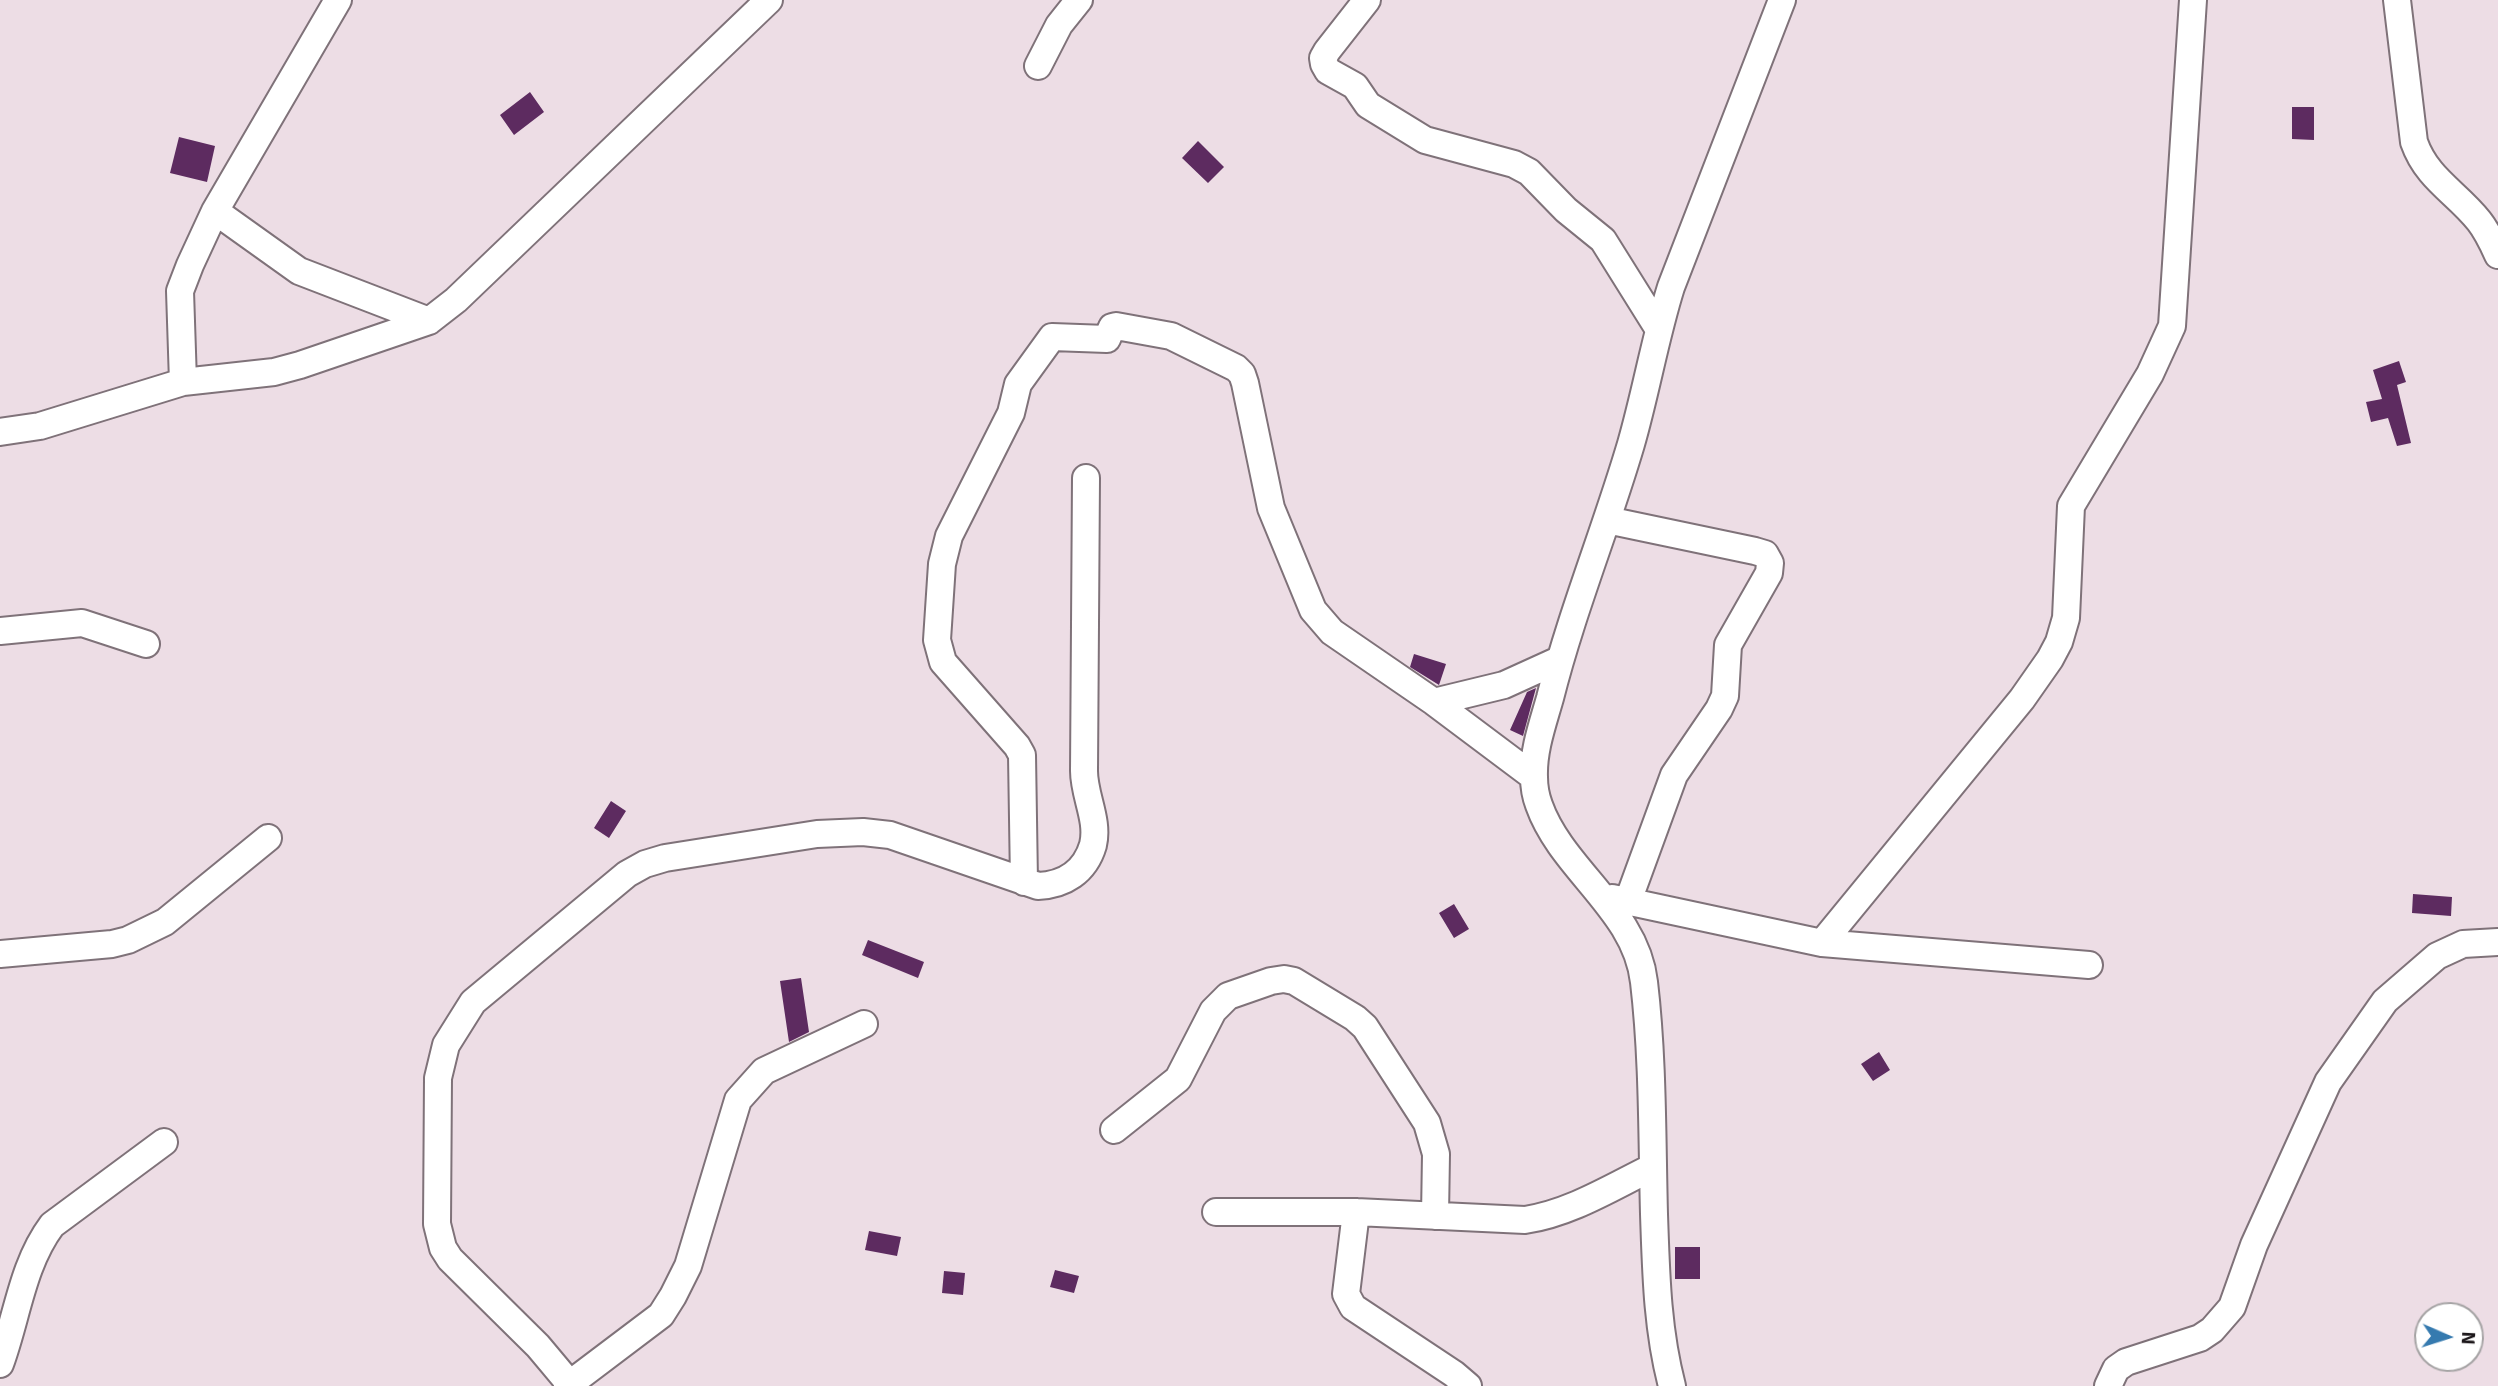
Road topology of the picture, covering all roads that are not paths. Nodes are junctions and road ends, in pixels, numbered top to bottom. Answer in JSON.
{"nodes":[{"id":1,"x":338,"y":0,"type":"edge"},
{"id":2,"x":769,"y":0,"type":"edge"},
{"id":3,"x":1079,"y":0,"type":"edge"},
{"id":4,"x":1367,"y":0,"type":"edge"},
{"id":5,"x":1782,"y":0,"type":"edge"},
{"id":6,"x":2193,"y":0,"type":"edge"},
{"id":7,"x":2397,"y":0,"type":"edge"},
{"id":8,"x":1038,"y":65,"type":"dead end"},
{"id":9,"x":215,"y":211,"type":"junction"},
{"id":10,"x":2498,"y":255,"type":"edge"},
{"id":11,"x":429,"y":321,"type":"junction"},
{"id":12,"x":1658,"y":328,"type":"junction"},
{"id":13,"x":183,"y":382,"type":"junction"},
{"id":14,"x":0,"y":432,"type":"edge"},
{"id":15,"x":1086,"y":478,"type":"dead end"},
{"id":16,"x":1607,"y":520,"type":"junction"},
{"id":17,"x":0,"y":631,"type":"edge"},
{"id":18,"x":146,"y":644,"type":"dead end"},
{"id":19,"x":1559,"y":660,"type":"junction"},
{"id":20,"x":1434,"y":702,"type":"junction"},
{"id":21,"x":1534,"y":777,"type":"junction"},
{"id":22,"x":268,"y":838,"type":"dead end"},
{"id":23,"x":1024,"y":882,"type":"junction"},
{"id":24,"x":1600,"y":895,"type":"junction"},
{"id":25,"x":1628,"y":901,"type":"junction"},
{"id":26,"x":2498,"y":942,"type":"edge"},
{"id":27,"x":1822,"y":943,"type":"junction"},
{"id":28,"x":0,"y":954,"type":"edge"},
{"id":29,"x":2089,"y":965,"type":"dead end"},
{"id":30,"x":864,"y":1024,"type":"dead end"},
{"id":31,"x":1114,"y":1130,"type":"dead end"},
{"id":32,"x":164,"y":1142,"type":"dead end"},
{"id":33,"x":1653,"y":1167,"type":"junction"},
{"id":34,"x":1216,"y":1212,"type":"dead end"},
{"id":35,"x":1356,"y":1212,"type":"junction"},
{"id":36,"x":1435,"y":1216,"type":"junction"},
{"id":37,"x":0,"y":1364,"type":"edge"},
{"id":38,"x":568,"y":1385,"type":"edge"},
{"id":39,"x":1468,"y":1386,"type":"edge"},
{"id":40,"x":1672,"y":1386,"type":"edge"},
{"id":41,"x":2108,"y":1386,"type":"edge"}],
"edges":[{"from":1,"to":9,"type":"street"},
{"from":2,"to":11,"type":"street"},
{"from":3,"to":8,"type":"street"},
{"from":4,"to":12,"type":"street"},
{"from":5,"to":12,"type":"street"},
{"from":6,"to":27,"type":"street"},
{"from":7,"to":10,"type":"street"},
{"from":9,"to":11,"type":"street"},
{"from":9,"to":13,"type":"street"},
{"from":11,"to":13,"type":"street"},
{"from":12,"to":16,"type":"street"},
{"from":13,"to":14,"type":"street"},
{"from":15,"to":23,"type":"street"},
{"from":16,"to":19,"type":"street"},
{"from":16,"to":25,"type":"street"},
{"from":17,"to":18,"type":"street"},
{"from":19,"to":20,"type":"street"},
{"from":19,"to":21,"type":"street"},
{"from":20,"to":21,"type":"street"},
{"from":20,"to":23,"type":"street"},
{"from":21,"to":24,"type":"street"},
{"from":22,"to":28,"type":"street"},
{"from":23,"to":38,"type":"street"},
{"from":24,"to":25,"type":"street"},
{"from":24,"to":33,"type":"street"},
{"from":25,"to":27,"type":"street"},
{"from":26,"to":41,"type":"street"},
{"from":27,"to":29,"type":"street"},
{"from":30,"to":38,"type":"street"},
{"from":31,"to":36,"type":"street"},
{"from":32,"to":37,"type":"street"},
{"from":33,"to":36,"type":"street"},
{"from":33,"to":40,"type":"street"},
{"from":34,"to":35,"type":"street"},
{"from":35,"to":36,"type":"street"},
{"from":35,"to":39,"type":"street"}]}
